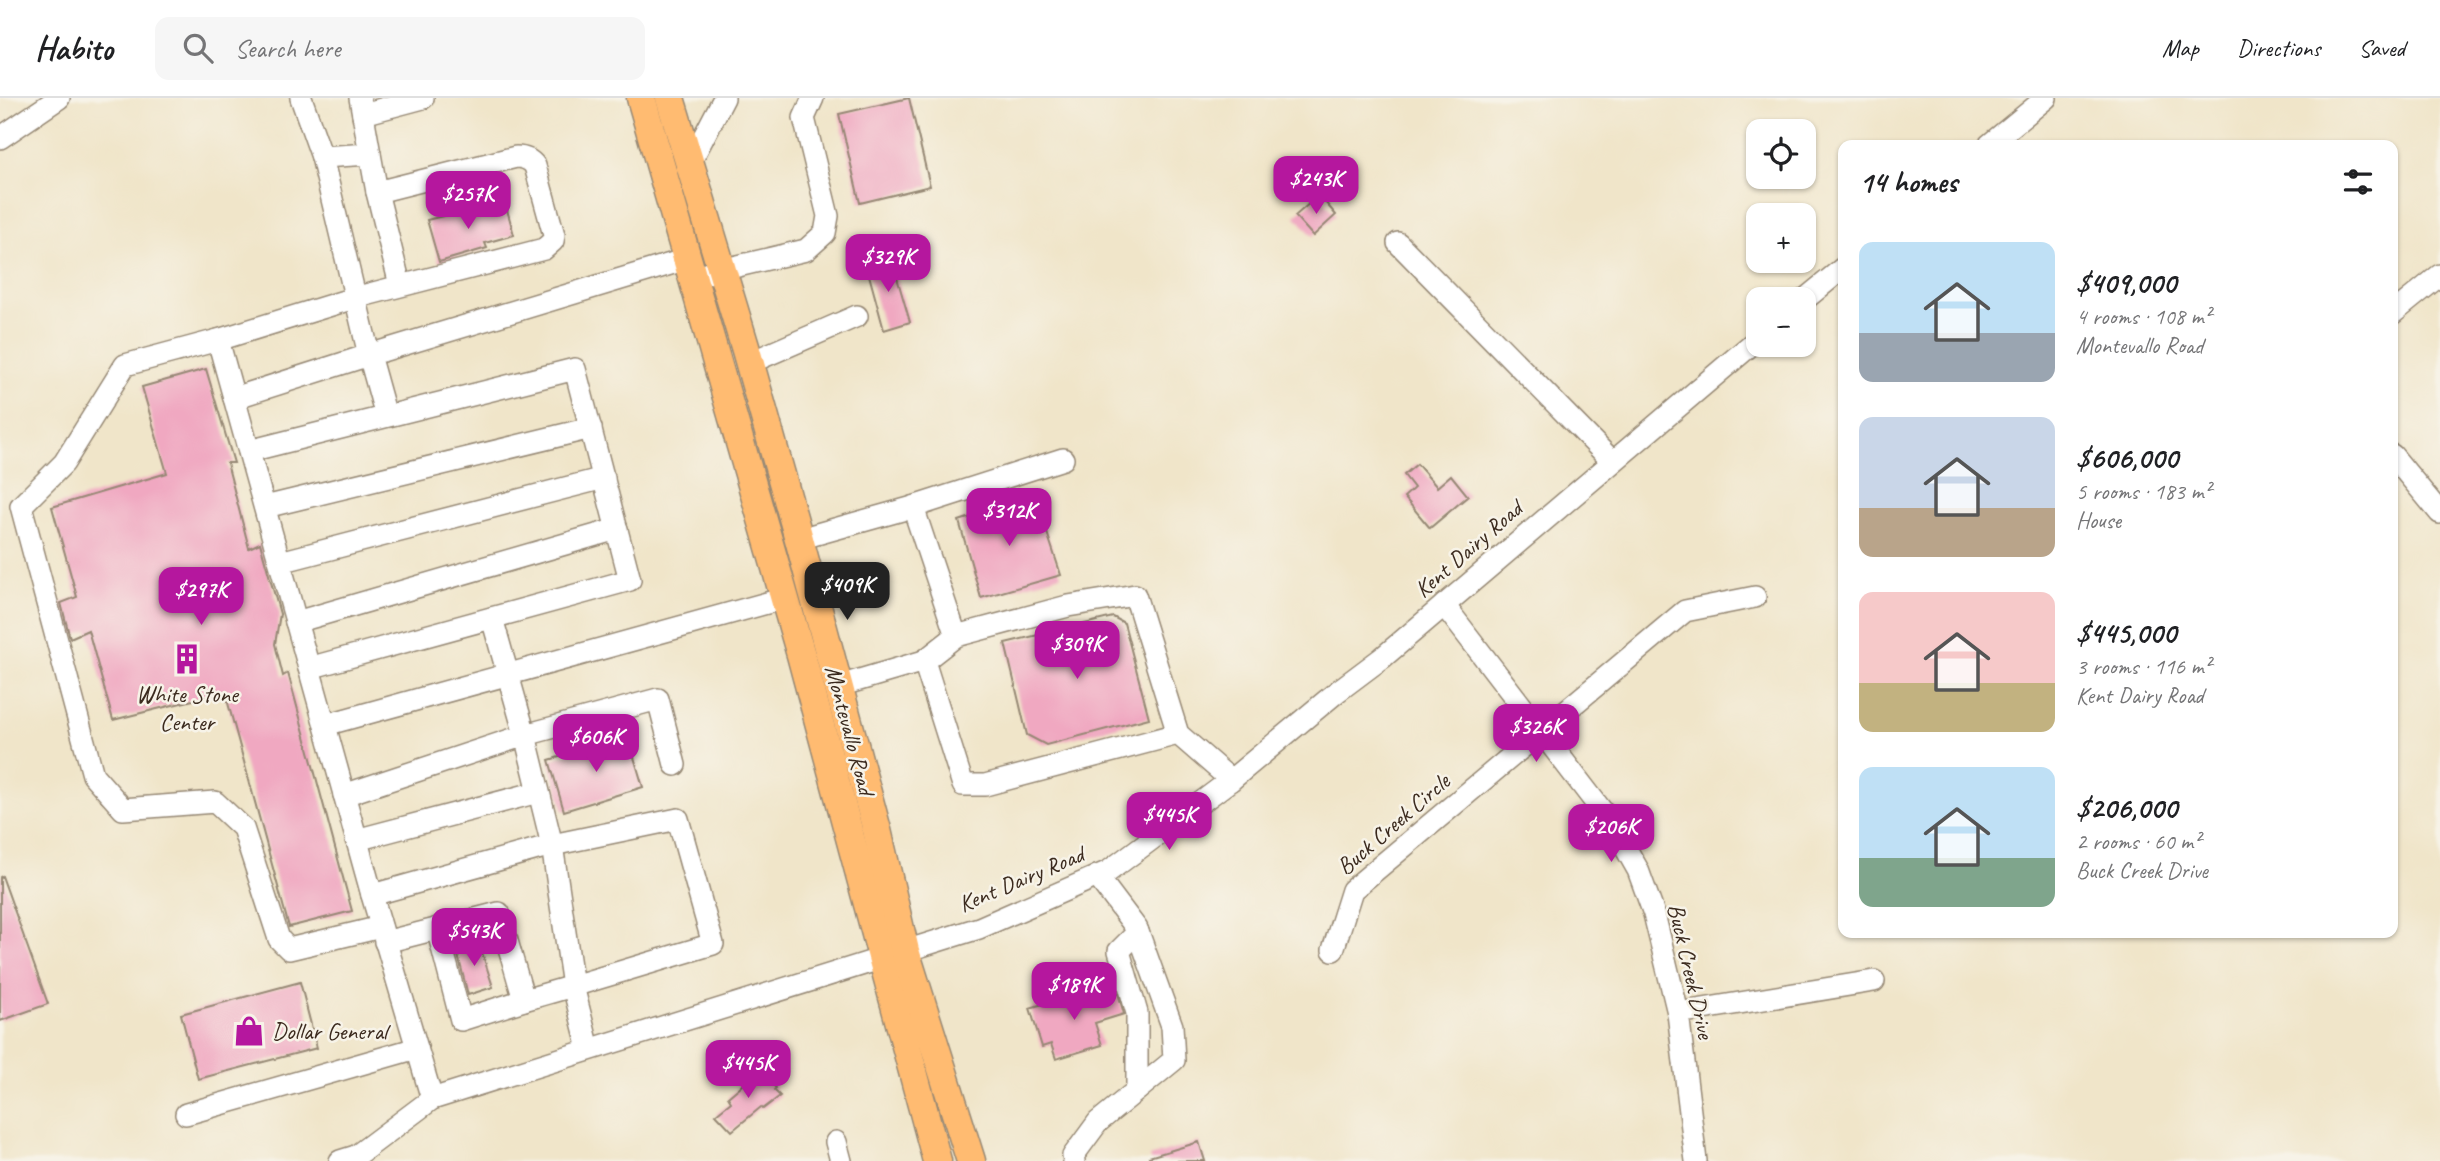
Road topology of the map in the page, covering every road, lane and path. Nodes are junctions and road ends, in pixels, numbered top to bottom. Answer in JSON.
{"nodes":[{"id":1,"x":59,"y":98,"type":"edge"},
{"id":2,"x":301,"y":98,"type":"edge"},
{"id":3,"x":423,"y":98,"type":"edge"},
{"id":4,"x":641,"y":98,"type":"edge"},
{"id":5,"x":670,"y":98,"type":"edge"},
{"id":6,"x":724,"y":98,"type":"edge"},
{"id":7,"x":813,"y":98,"type":"edge"},
{"id":8,"x":2046,"y":98,"type":"edge"},
{"id":9,"x":362,"y":106,"type":"edge"},
{"id":10,"x":0,"y":138,"type":"edge"},
{"id":11,"x":1995,"y":140,"type":"edge"},
{"id":12,"x":370,"y":154,"type":"junction"},
{"id":13,"x":322,"y":157,"type":"junction"},
{"id":14,"x":690,"y":163,"type":"junction"},
{"id":15,"x":377,"y":192,"type":"junction"},
{"id":16,"x":1398,"y":243,"type":"dead end"},
{"id":17,"x":690,"y":268,"type":"junction"},
{"id":18,"x":721,"y":268,"type":"junction"},
{"id":19,"x":1838,"y":272,"type":"edge"},
{"id":20,"x":2440,"y":275,"type":"edge"},
{"id":21,"x":400,"y":285,"type":"junction"},
{"id":22,"x":1816,"y":290,"type":"edge"},
{"id":23,"x":354,"y":298,"type":"junction"},
{"id":24,"x":2398,"y":309,"type":"edge"},
{"id":25,"x":857,"y":316,"type":"dead end"},
{"id":26,"x":218,"y":340,"type":"junction"},
{"id":27,"x":1746,"y":349,"type":"edge"},
{"id":28,"x":369,"y":355,"type":"junction"},
{"id":29,"x":749,"y":363,"type":"junction"},
{"id":30,"x":234,"y":398,"type":"junction"},
{"id":31,"x":386,"y":416,"type":"junction"},
{"id":32,"x":591,"y":428,"type":"junction"},
{"id":33,"x":249,"y":451,"type":"junction"},
{"id":34,"x":1063,"y":459,"type":"dead end"},
{"id":35,"x":1612,"y":461,"type":"junction"},
{"id":36,"x":2398,"y":462,"type":"edge"},
{"id":37,"x":604,"y":478,"type":"junction"},
{"id":38,"x":265,"y":507,"type":"junction"},
{"id":39,"x":913,"y":507,"type":"junction"},
{"id":40,"x":2440,"y":513,"type":"edge"},
{"id":41,"x":617,"y":529,"type":"junction"},
{"id":42,"x":799,"y":539,"type":"junction"},
{"id":43,"x":280,"y":562,"type":"junction"},
{"id":44,"x":1755,"y":597,"type":"dead end"},
{"id":45,"x":785,"y":598,"type":"junction"},
{"id":46,"x":1444,"y":605,"type":"junction"},
{"id":47,"x":492,"y":618,"type":"junction"},
{"id":48,"x":296,"y":622,"type":"junction"},
{"id":49,"x":956,"y":636,"type":"junction"},
{"id":50,"x":923,"y":661,"type":"junction"},
{"id":51,"x":309,"y":668,"type":"junction"},
{"id":52,"x":508,"y":675,"type":"junction"},
{"id":53,"x":839,"y":686,"type":"junction"},
{"id":54,"x":324,"y":725,"type":"junction"},
{"id":55,"x":1542,"y":731,"type":"junction"},
{"id":56,"x":1178,"y":734,"type":"junction"},
{"id":57,"x":525,"y":735,"type":"junction"},
{"id":58,"x":675,"y":765,"type":"dead end"},
{"id":59,"x":1231,"y":780,"type":"junction"},
{"id":60,"x":538,"y":792,"type":"junction"},
{"id":61,"x":344,"y":795,"type":"junction"},
{"id":62,"x":356,"y":840,"type":"junction"},
{"id":63,"x":552,"y":845,"type":"junction"},
{"id":64,"x":1097,"y":876,"type":"junction"},
{"id":65,"x":372,"y":895,"type":"junction"},
{"id":66,"x":437,"y":928,"type":"junction"},
{"id":67,"x":1138,"y":932,"type":"junction"},
{"id":68,"x":383,"y":935,"type":"junction"},
{"id":69,"x":1333,"y":950,"type":"dead end"},
{"id":70,"x":894,"y":954,"type":"junction"},
{"id":71,"x":1874,"y":981,"type":"dead end"},
{"id":72,"x":573,"y":986,"type":"junction"},
{"id":73,"x":524,"y":1000,"type":"junction"},
{"id":74,"x":1678,"y":1013,"type":"junction"},
{"id":75,"x":417,"y":1048,"type":"junction"},
{"id":76,"x":589,"y":1049,"type":"junction"},
{"id":77,"x":1137,"y":1090,"type":"junction"},
{"id":78,"x":432,"y":1099,"type":"junction"},
{"id":79,"x":186,"y":1115,"type":"dead end"},
{"id":80,"x":340,"y":1161,"type":"edge"},
{"id":81,"x":937,"y":1161,"type":"edge"},
{"id":82,"x":971,"y":1161,"type":"edge"},
{"id":83,"x":1074,"y":1161,"type":"edge"},
{"id":84,"x":1696,"y":1161,"type":"edge"}],
"edges":[{"from":1,"to":10,"type":"street"},
{"from":2,"to":13,"type":"street"},
{"from":3,"to":9,"type":"street"},
{"from":4,"to":17,"type":"main road","name":"Montevallo Road"},
{"from":5,"to":14,"type":"main road","name":"Montevallo Road"},
{"from":6,"to":14,"type":"street"},
{"from":7,"to":18,"type":"street"},
{"from":8,"to":11,"type":"street"},
{"from":9,"to":12,"type":"street"},
{"from":12,"to":13,"type":"street"},
{"from":12,"to":15,"type":"street"},
{"from":13,"to":23,"type":"street"},
{"from":14,"to":18,"type":"main road","name":"Montevallo Road"},
{"from":15,"to":21,"type":"street"},
{"from":15,"to":21,"type":"street"},
{"from":16,"to":35,"type":"street"},
{"from":17,"to":18,"type":"street"},
{"from":17,"to":28,"type":"street"},
{"from":17,"to":45,"type":"main road","name":"Montevallo Road"},
{"from":18,"to":29,"type":"main road","name":"Montevallo Road"},
{"from":19,"to":22,"type":"street"},
{"from":20,"to":24,"type":"street"},
{"from":21,"to":23,"type":"street"},
{"from":23,"to":26,"type":"street"},
{"from":23,"to":28,"type":"street"},
{"from":25,"to":29,"type":"street"},
{"from":26,"to":30,"type":"street"},
{"from":26,"to":68,"type":"street"},
{"from":27,"to":35,"type":"street","name":"Kent Dairy Road"},
{"from":28,"to":30,"type":"street"},
{"from":28,"to":31,"type":"street"},
{"from":29,"to":42,"type":"main road","name":"Montevallo Road"},
{"from":30,"to":33,"type":"street"},
{"from":31,"to":32,"type":"street"},
{"from":31,"to":33,"type":"street"},
{"from":32,"to":37,"type":"street"},
{"from":32,"to":38,"type":"street"},
{"from":33,"to":38,"type":"street"},
{"from":34,"to":39,"type":"street"},
{"from":35,"to":46,"type":"street","name":"Kent Dairy Road"},
{"from":36,"to":40,"type":"street"},
{"from":37,"to":41,"type":"street"},
{"from":37,"to":43,"type":"street"},
{"from":38,"to":43,"type":"street"},
{"from":39,"to":42,"type":"street"},
{"from":39,"to":49,"type":"street"},
{"from":41,"to":47,"type":"street"},
{"from":41,"to":48,"type":"street"},
{"from":42,"to":53,"type":"main road","name":"Montevallo Road"},
{"from":43,"to":48,"type":"street"},
{"from":44,"to":55,"type":"street","name":"Buck Creek Circle"},
{"from":45,"to":52,"type":"street"},
{"from":45,"to":70,"type":"main road","name":"Montevallo Road"},
{"from":46,"to":55,"type":"street","name":"Buck Creek Drive"},
{"from":46,"to":59,"type":"street","name":"Kent Dairy Road"},
{"from":47,"to":51,"type":"street"},
{"from":47,"to":52,"type":"street"},
{"from":48,"to":51,"type":"street"},
{"from":49,"to":50,"type":"street"},
{"from":49,"to":56,"type":"street"},
{"from":50,"to":53,"type":"street"},
{"from":50,"to":56,"type":"street"},
{"from":51,"to":54,"type":"street"},
{"from":52,"to":54,"type":"street"},
{"from":52,"to":57,"type":"street"},
{"from":53,"to":70,"type":"main road","name":"Montevallo Road"},
{"from":54,"to":61,"type":"street"},
{"from":55,"to":69,"type":"street","name":"Buck Creek Circle"},
{"from":55,"to":74,"type":"street","name":"Buck Creek Drive"},
{"from":56,"to":59,"type":"street"},
{"from":57,"to":58,"type":"street"},
{"from":57,"to":60,"type":"street"},
{"from":57,"to":61,"type":"street"},
{"from":59,"to":64,"type":"street","name":"Kent Dairy Road"},
{"from":60,"to":62,"type":"street"},
{"from":60,"to":63,"type":"street"},
{"from":61,"to":62,"type":"street"},
{"from":62,"to":65,"type":"street"},
{"from":63,"to":65,"type":"street"},
{"from":63,"to":72,"type":"street"},
{"from":63,"to":72,"type":"street"},
{"from":64,"to":67,"type":"street"},
{"from":64,"to":70,"type":"street","name":"Kent Dairy Road"},
{"from":65,"to":68,"type":"street"},
{"from":66,"to":68,"type":"street"},
{"from":66,"to":73,"type":"street"},
{"from":66,"to":73,"type":"street"},
{"from":67,"to":77,"type":"street"},
{"from":67,"to":77,"type":"street"},
{"from":68,"to":75,"type":"street"},
{"from":70,"to":76,"type":"street","name":"Kent Dairy Road"},
{"from":70,"to":81,"type":"main road","name":"Montevallo Road"},
{"from":70,"to":82,"type":"main road","name":"Montevallo Road"},
{"from":71,"to":74,"type":"street"},
{"from":72,"to":73,"type":"street"},
{"from":72,"to":76,"type":"street"},
{"from":74,"to":84,"type":"street","name":"Buck Creek Drive"},
{"from":75,"to":78,"type":"street"},
{"from":75,"to":79,"type":"street"},
{"from":76,"to":78,"type":"street","name":"Kent Dairy Road"},
{"from":77,"to":83,"type":"street"},
{"from":78,"to":80,"type":"street","name":"Kent Dairy Road"}]}
